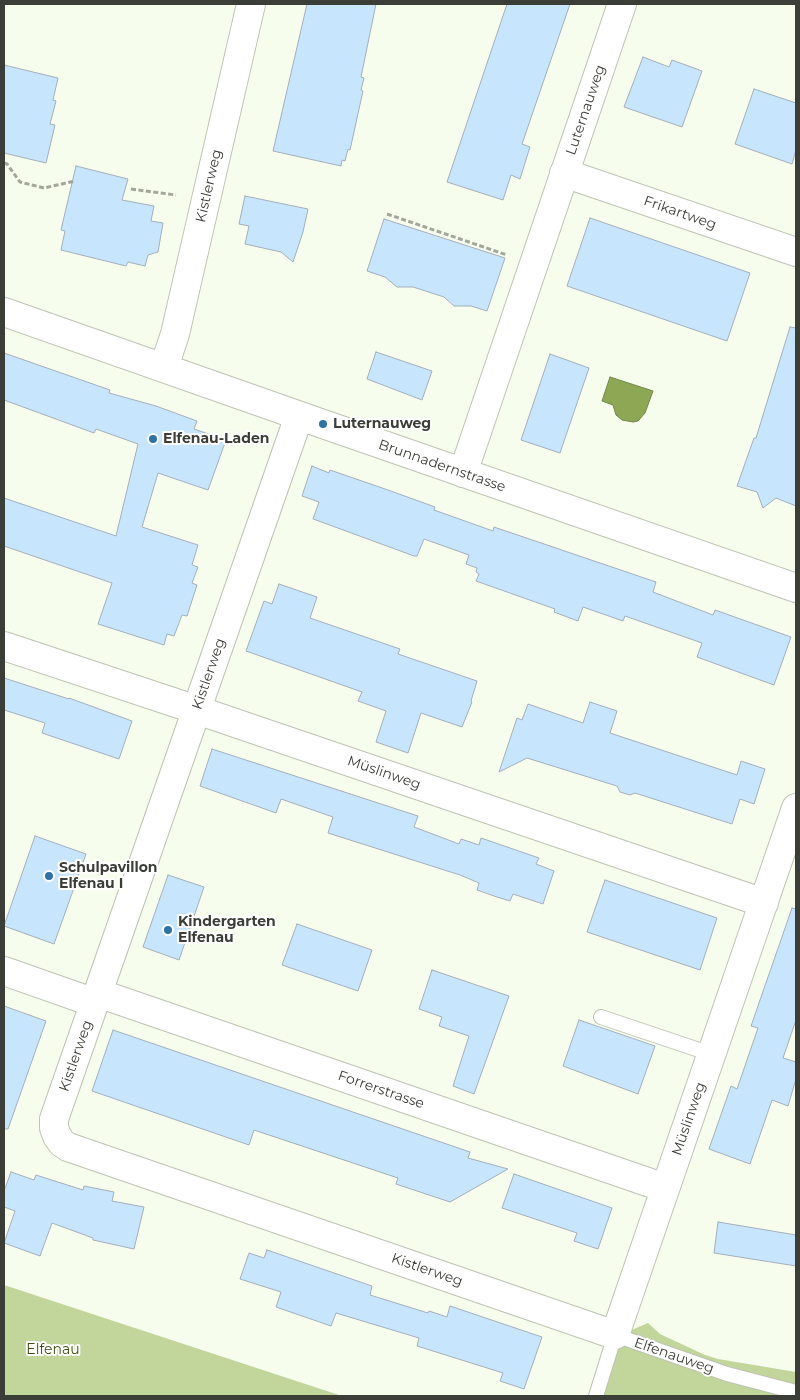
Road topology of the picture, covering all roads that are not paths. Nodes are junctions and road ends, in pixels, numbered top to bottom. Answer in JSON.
{"nodes":[{"id":1,"x":251,"y":4,"type":"edge"},
{"id":2,"x":622,"y":4,"type":"edge"},
{"id":3,"x":564,"y":174,"type":"junction"},
{"id":4,"x":796,"y":252,"type":"edge"},
{"id":5,"x":4,"y":312,"type":"edge"},
{"id":6,"x":164,"y":367,"type":"junction"},
{"id":7,"x":299,"y":416,"type":"junction"},
{"id":8,"x":463,"y":473,"type":"junction"},
{"id":9,"x":796,"y":588,"type":"edge"},
{"id":10,"x":4,"y":646,"type":"edge"},
{"id":11,"x":197,"y":710,"type":"junction"},
{"id":12,"x":796,"y":808,"type":"edge"},
{"id":13,"x":764,"y":903,"type":"junction"},
{"id":14,"x":4,"y":971,"type":"edge"},
{"id":15,"x":96,"y":998,"type":"junction"},
{"id":16,"x":602,"y":1017,"type":"dead end"},
{"id":17,"x":711,"y":1054,"type":"junction"},
{"id":18,"x":665,"y":1188,"type":"junction"},
{"id":19,"x":615,"y":1335,"type":"junction"},
{"id":20,"x":796,"y":1392,"type":"edge"},
{"id":21,"x":596,"y":1396,"type":"edge"}],
"edges":[{"from":1,"to":6,"type":"street","name":"Kistlerweg"},
{"from":2,"to":3,"type":"street","name":"Luternauweg"},
{"from":3,"to":4,"type":"street","name":"Frikartweg"},
{"from":3,"to":8,"type":"street","name":"Luternauweg"},
{"from":5,"to":6,"type":"street","name":"Brunnadernstrasse"},
{"from":6,"to":7,"type":"street","name":"Brunnadernstrasse"},
{"from":7,"to":8,"type":"street","name":"Brunnadernstrasse"},
{"from":7,"to":11,"type":"street","name":"Kistlerweg"},
{"from":8,"to":9,"type":"street","name":"Brunnadernstrasse"},
{"from":10,"to":11,"type":"street","name":"Müslinweg"},
{"from":11,"to":13,"type":"street","name":"Müslinweg"},
{"from":11,"to":15,"type":"street","name":"Kistlerweg"},
{"from":12,"to":13,"type":"street","name":"Müslinweg"},
{"from":13,"to":17,"type":"street","name":"Müslinweg"},
{"from":14,"to":15,"type":"street","name":"Forrerstrasse"},
{"from":15,"to":18,"type":"street","name":"Forrerstrasse"},
{"from":15,"to":19,"type":"street","name":"Kistlerweg"},
{"from":16,"to":17,"type":"lane"},
{"from":17,"to":18,"type":"street","name":"Müslinweg"},
{"from":18,"to":19,"type":"street","name":"Müslinweg"},
{"from":19,"to":20,"type":"lane","name":"Elfenauweg"},
{"from":19,"to":21,"type":"lane"}]}
